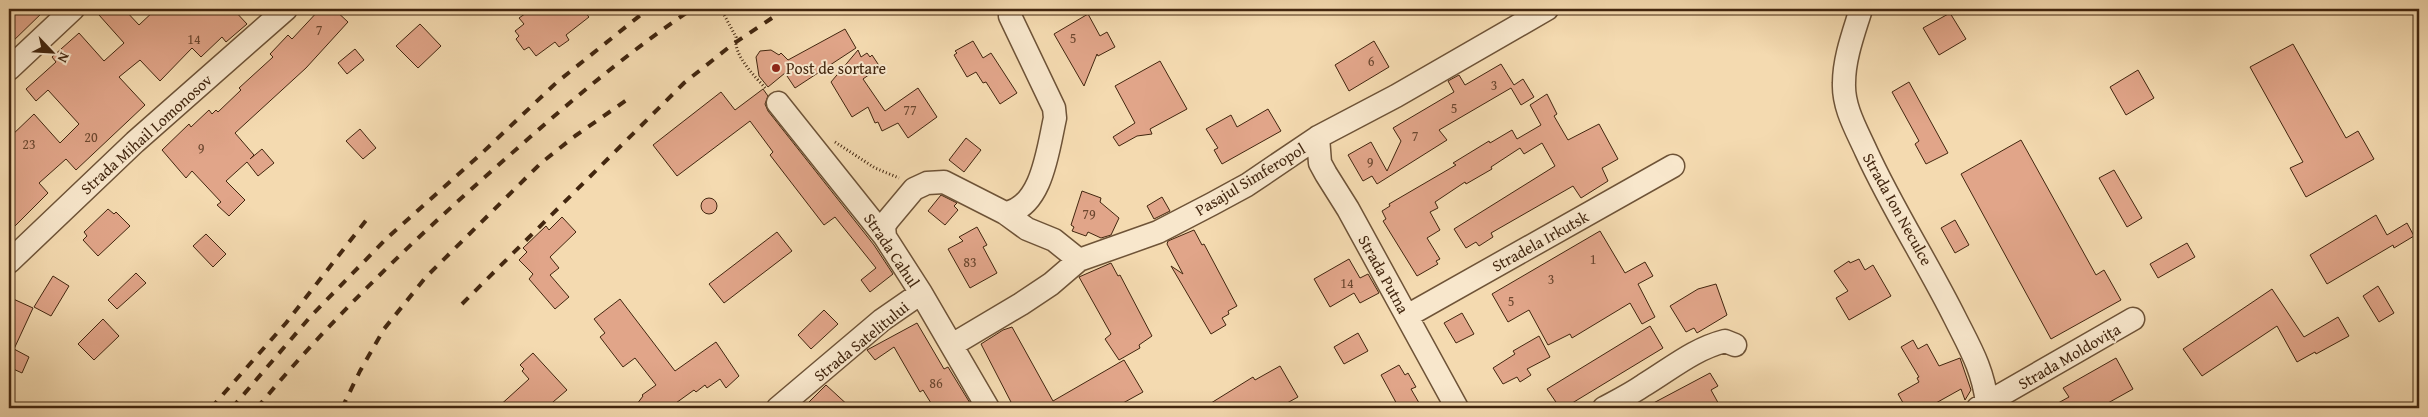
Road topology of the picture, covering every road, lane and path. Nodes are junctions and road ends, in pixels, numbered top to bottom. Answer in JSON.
{"nodes":[{"id":1,"x":73,"y":9,"type":"edge"},
{"id":2,"x":721,"y":9,"type":"edge"},
{"id":3,"x":1547,"y":9,"type":"edge"},
{"id":4,"x":1861,"y":9,"type":"edge"},
{"id":5,"x":280,"y":11,"type":"edge"},
{"id":6,"x":1010,"y":16,"type":"dead end"},
{"id":7,"x":9,"y":69,"type":"edge"},
{"id":8,"x":778,"y":104,"type":"joint"},
{"id":9,"x":804,"y":135,"type":"junction"},
{"id":10,"x":1318,"y":137,"type":"junction"},
{"id":11,"x":1673,"y":166,"type":"dead end"},
{"id":12,"x":921,"y":185,"type":"junction"},
{"id":13,"x":1005,"y":213,"type":"junction"},
{"id":14,"x":884,"y":236,"type":"junction"},
{"id":15,"x":1080,"y":260,"type":"junction"},
{"id":16,"x":9,"y":262,"type":"edge"},
{"id":17,"x":921,"y":293,"type":"junction"},
{"id":18,"x":1407,"y":316,"type":"junction"},
{"id":19,"x":2133,"y":320,"type":"dead end"},
{"id":20,"x":952,"y":345,"type":"junction"},
{"id":21,"x":1735,"y":346,"type":"dead end"},
{"id":22,"x":1983,"y":406,"type":"edge"},
{"id":23,"x":778,"y":408,"type":"edge"},
{"id":24,"x":988,"y":408,"type":"edge"},
{"id":25,"x":1457,"y":408,"type":"edge"},
{"id":26,"x":1604,"y":408,"type":"edge"}],
"edges":[{"from":1,"to":7,"type":"street"},
{"from":2,"to":8,"type":"path"},
{"from":3,"to":10,"type":"street","name":"Pasajul Simferopol"},
{"from":4,"to":22,"type":"street","name":"Strada Ion Neculce"},
{"from":5,"to":16,"type":"street","name":"Strada Mihail Lomonosov"},
{"from":6,"to":13,"type":"street"},
{"from":8,"to":9,"type":"street","name":"Strada Cahul"},
{"from":9,"to":12,"type":"path"},
{"from":9,"to":14,"type":"street","name":"Strada Cahul"},
{"from":10,"to":15,"type":"street","name":"Pasajul Simferopol"},
{"from":10,"to":18,"type":"street","name":"Strada Putna"},
{"from":11,"to":18,"type":"street","name":"Stradela Irkutsk"},
{"from":12,"to":13,"type":"street"},
{"from":12,"to":14,"type":"street"},
{"from":13,"to":15,"type":"street"},
{"from":14,"to":17,"type":"street","name":"Strada Cahul"},
{"from":15,"to":20,"type":"street","name":"Pasajul Simferopol"},
{"from":17,"to":20,"type":"street","name":"Strada Cahul"},
{"from":17,"to":23,"type":"street","name":"Strada Satelitului"},
{"from":18,"to":25,"type":"street","name":"Strada Putna"},
{"from":19,"to":22,"type":"street","name":"Strada Moldovița"},
{"from":20,"to":24,"type":"street","name":"Strada Cahul"},
{"from":21,"to":26,"type":"street"}]}
